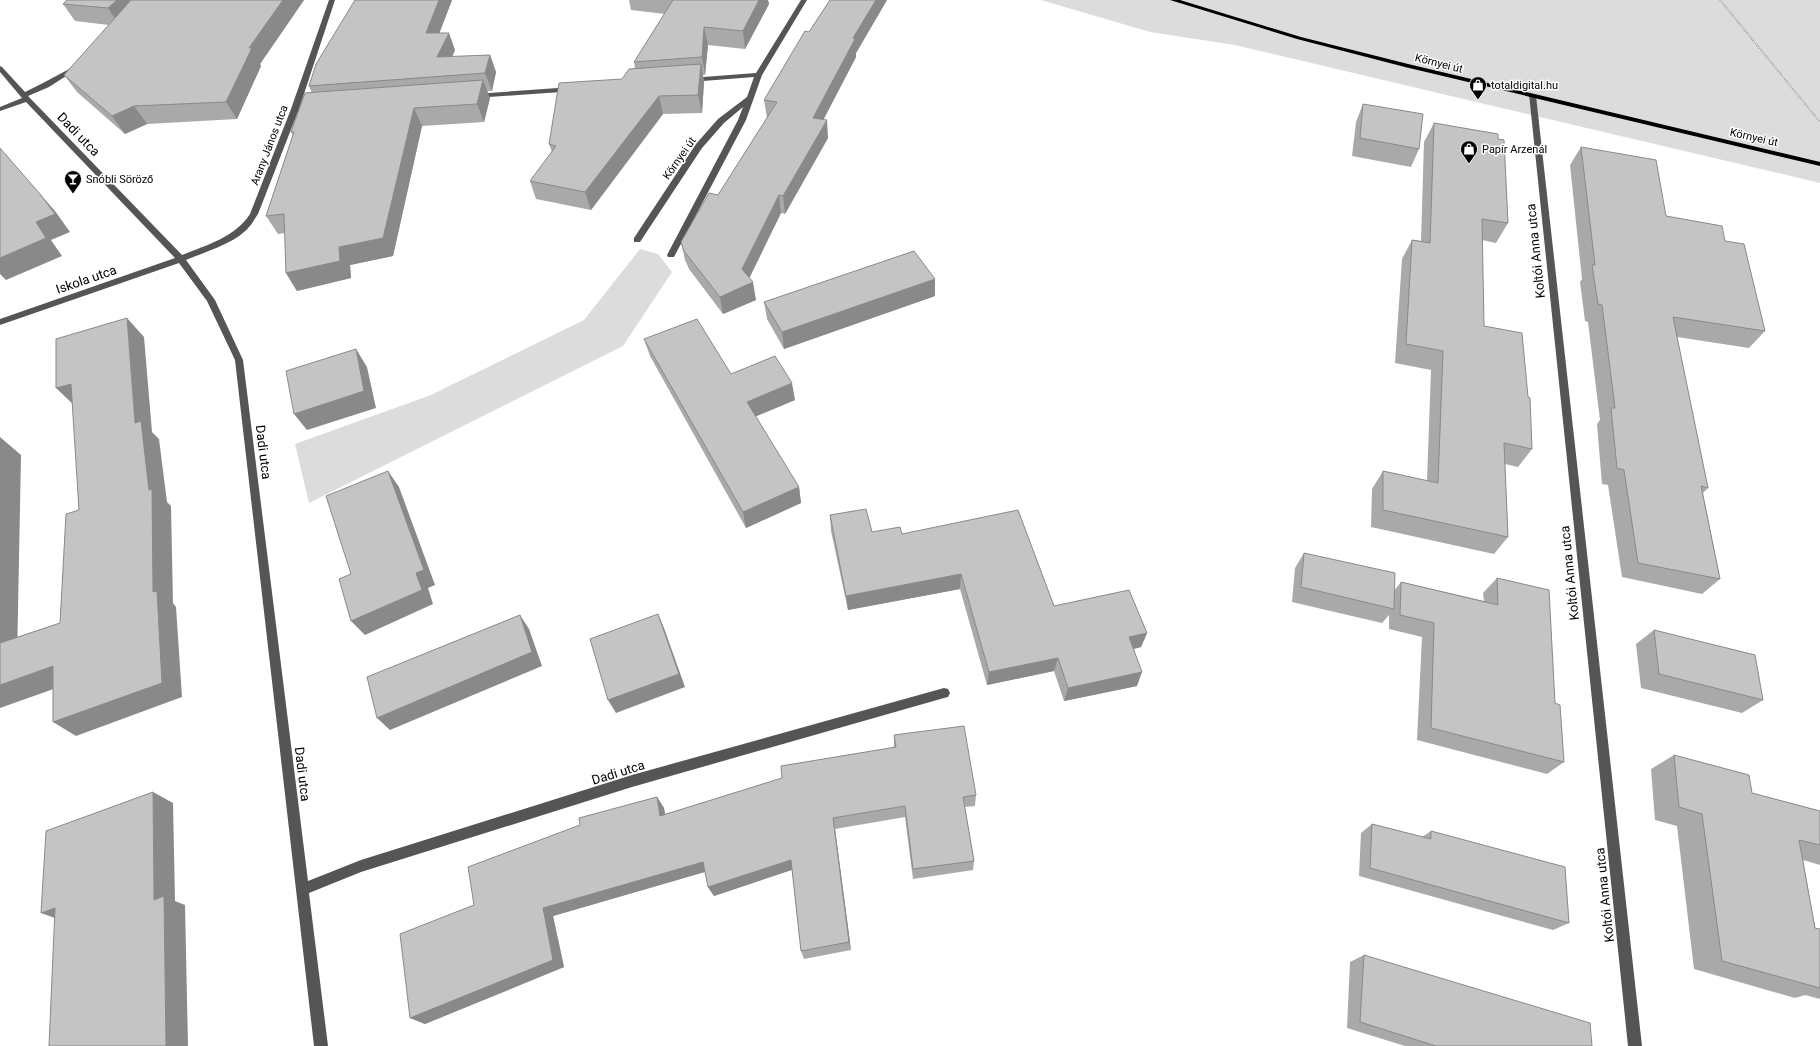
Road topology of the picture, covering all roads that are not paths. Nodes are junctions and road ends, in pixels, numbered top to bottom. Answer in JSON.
{"nodes":[{"id":1,"x":332,"y":0,"type":"edge"},
{"id":2,"x":804,"y":0,"type":"edge"},
{"id":3,"x":1173,"y":0,"type":"edge"},
{"id":4,"x":79,"y":65,"type":"edge"},
{"id":5,"x":0,"y":68,"type":"edge"},
{"id":6,"x":758,"y":75,"type":"junction"},
{"id":7,"x":679,"y":81,"type":"edge"},
{"id":8,"x":577,"y":88,"type":"edge"},
{"id":9,"x":467,"y":96,"type":"edge"},
{"id":10,"x":1532,"y":96,"type":"junction"},
{"id":11,"x":25,"y":97,"type":"junction"},
{"id":12,"x":750,"y":98,"type":"junction"},
{"id":13,"x":0,"y":109,"type":"edge"},
{"id":14,"x":1820,"y":164,"type":"edge"},
{"id":15,"x":637,"y":240,"type":"dead end"},
{"id":16,"x":671,"y":255,"type":"dead end"},
{"id":17,"x":180,"y":259,"type":"junction"},
{"id":18,"x":0,"y":322,"type":"edge"},
{"id":19,"x":944,"y":693,"type":"dead end"},
{"id":20,"x":304,"y":889,"type":"junction"},
{"id":21,"x":321,"y":1046,"type":"edge"},
{"id":22,"x":1635,"y":1046,"type":"edge"}],
"edges":[{"from":1,"to":17,"type":"street","name":"Arany János utca"},
{"from":2,"to":6,"type":"street"},
{"from":3,"to":10,"type":"main road","name":"Környei út"},
{"from":4,"to":11,"type":"street"},
{"from":5,"to":11,"type":"street","name":"Dadi utca"},
{"from":6,"to":7,"type":"street"},
{"from":6,"to":12,"type":"street"},
{"from":8,"to":9,"type":"street"},
{"from":10,"to":14,"type":"main road","name":"Környei út"},
{"from":10,"to":22,"type":"street","name":"Koltói Anna utca"},
{"from":11,"to":13,"type":"street"},
{"from":11,"to":17,"type":"street","name":"Dadi utca"},
{"from":12,"to":15,"type":"street","name":"Környei út"},
{"from":12,"to":16,"type":"street"},
{"from":17,"to":18,"type":"street","name":"Iskola utca"},
{"from":17,"to":20,"type":"street","name":"Dadi utca"},
{"from":19,"to":20,"type":"street","name":"Dadi utca"},
{"from":20,"to":21,"type":"street","name":"Dadi utca"}]}
